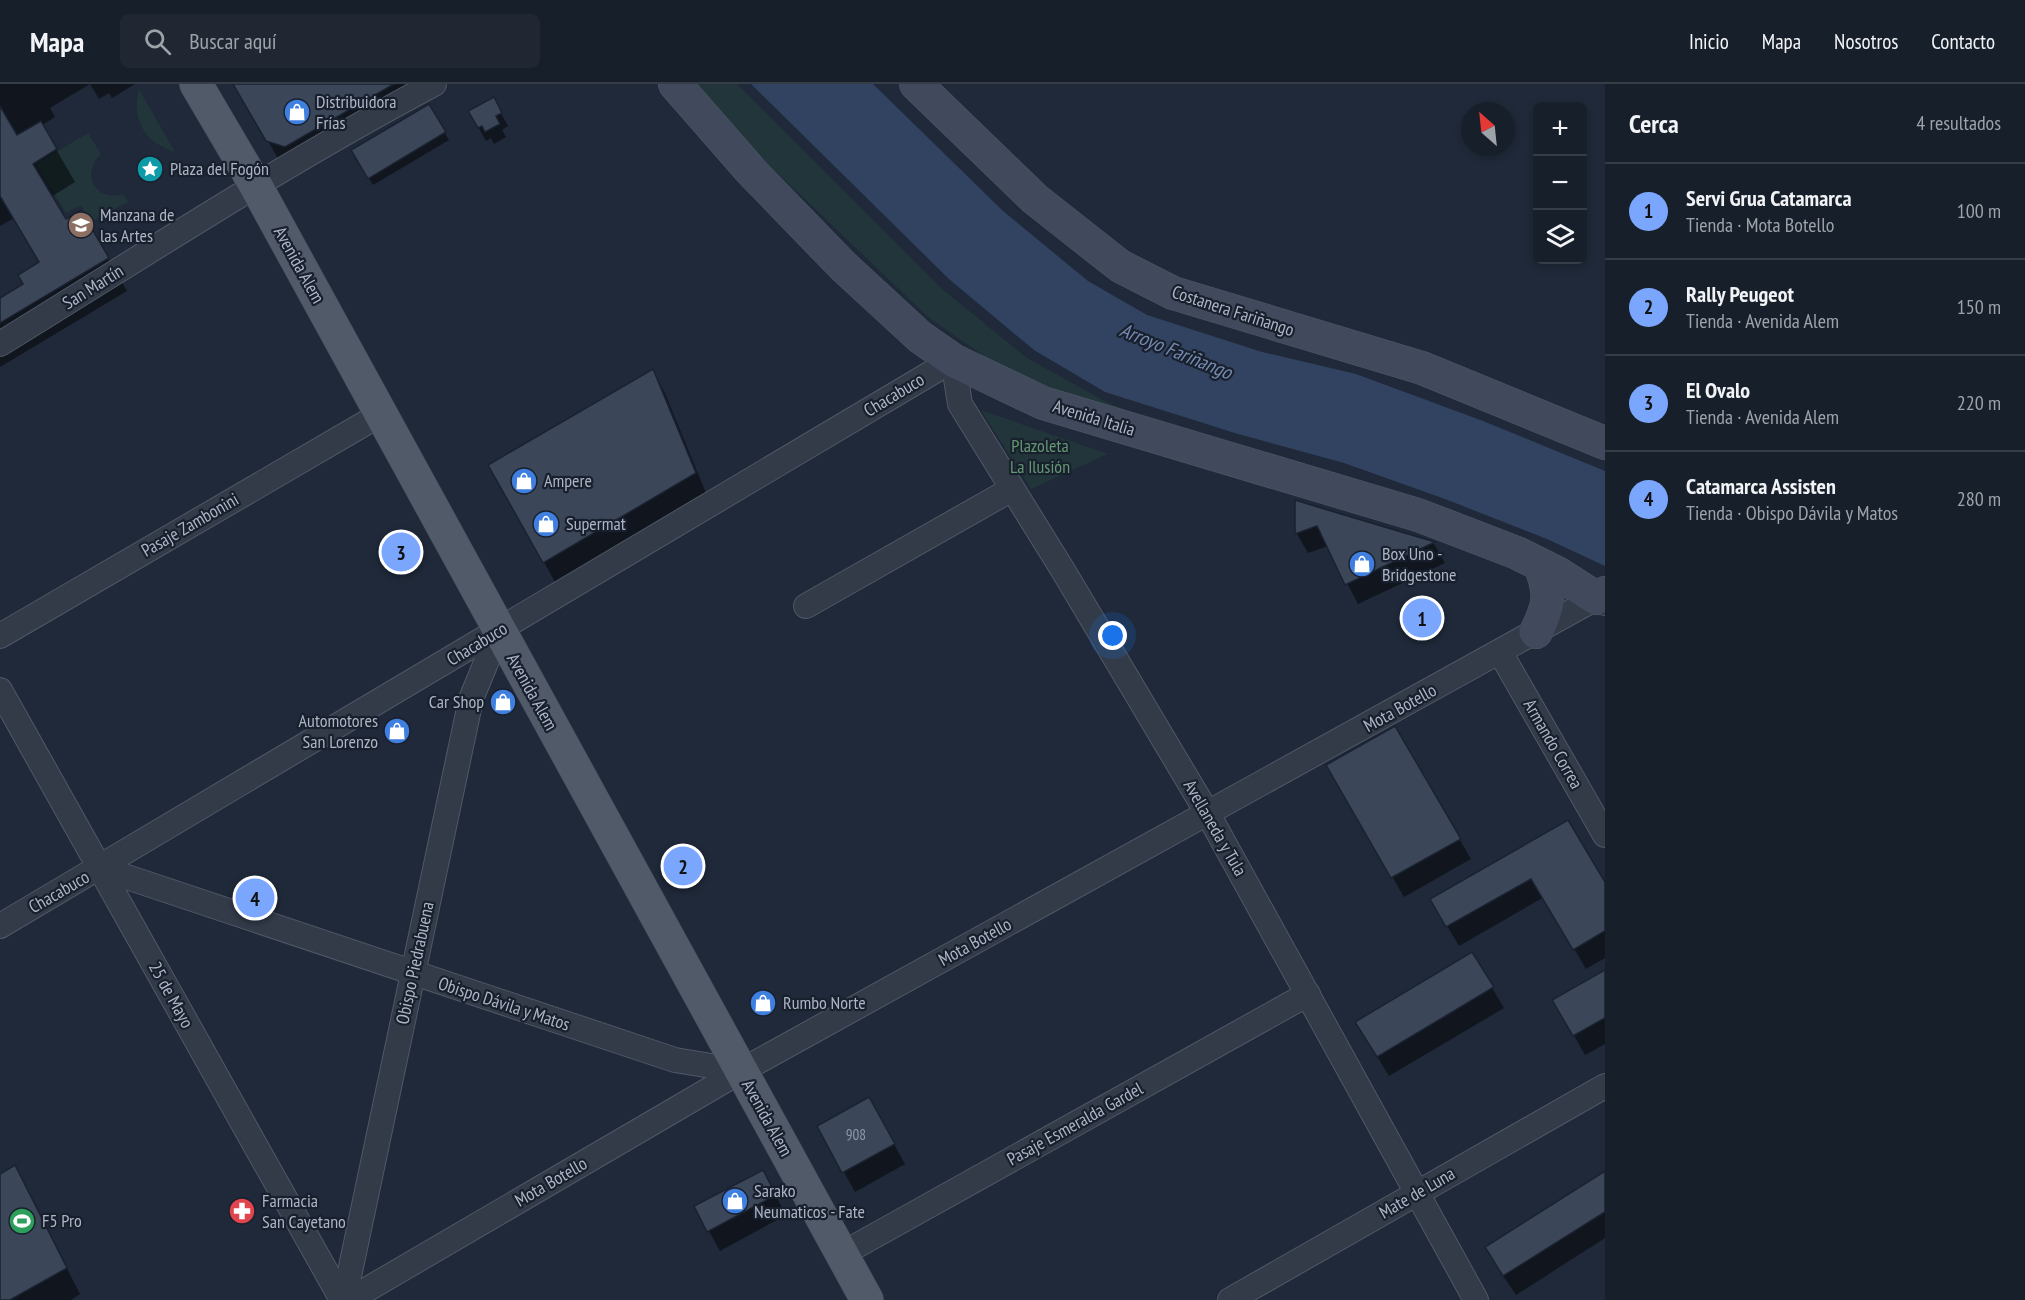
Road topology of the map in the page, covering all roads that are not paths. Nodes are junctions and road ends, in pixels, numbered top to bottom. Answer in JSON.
{"nodes":[{"id":1,"x":196,"y":84,"type":"edge"},
{"id":2,"x":434,"y":84,"type":"edge"},
{"id":3,"x":675,"y":84,"type":"edge"},
{"id":4,"x":916,"y":84,"type":"edge"},
{"id":5,"x":256,"y":186,"type":"junction"},
{"id":6,"x":0,"y":344,"type":"edge"},
{"id":7,"x":953,"y":360,"type":"junction"},
{"id":8,"x":381,"y":414,"type":"junction"},
{"id":9,"x":1605,"y":443,"type":"edge"},
{"id":10,"x":1012,"y":489,"type":"junction"},
{"id":11,"x":1540,"y":565,"type":"junction"},
{"id":12,"x":1602,"y":598,"type":"edge"},
{"id":13,"x":806,"y":606,"type":"dead end"},
{"id":14,"x":499,"y":631,"type":"junction"},
{"id":15,"x":1536,"y":632,"type":"junction"},
{"id":16,"x":0,"y":636,"type":"edge"},
{"id":17,"x":1500,"y":652,"type":"junction"},
{"id":18,"x":0,"y":690,"type":"edge"},
{"id":19,"x":1208,"y":814,"type":"junction"},
{"id":20,"x":1605,"y":835,"type":"edge"},
{"id":21,"x":100,"y":868,"type":"junction"},
{"id":22,"x":0,"y":926,"type":"edge"},
{"id":23,"x":413,"y":974,"type":"junction"},
{"id":24,"x":1308,"y":994,"type":"junction"},
{"id":25,"x":741,"y":1071,"type":"junction"},
{"id":26,"x":1605,"y":1086,"type":"edge"},
{"id":27,"x":1417,"y":1193,"type":"junction"},
{"id":28,"x":842,"y":1254,"type":"junction"},
{"id":29,"x":343,"y":1300,"type":"edge"},
{"id":30,"x":349,"y":1300,"type":"edge"},
{"id":31,"x":867,"y":1300,"type":"edge"},
{"id":32,"x":1230,"y":1300,"type":"edge"},
{"id":33,"x":1476,"y":1300,"type":"edge"}],
"edges":[{"from":1,"to":5,"type":"main road","name":"Avenida Alem"},
{"from":2,"to":5,"type":"street","name":"San Martín"},
{"from":3,"to":7,"type":"street","name":"Avenida Italia"},
{"from":4,"to":9,"type":"street","name":"Costanera Fariñango"},
{"from":5,"to":6,"type":"street","name":"San Martín"},
{"from":5,"to":8,"type":"main road","name":"Avenida Alem"},
{"from":7,"to":10,"type":"street","name":"Avellaneda y Tula"},
{"from":7,"to":11,"type":"street","name":"Avenida Italia"},
{"from":7,"to":14,"type":"street","name":"Chacabuco"},
{"from":8,"to":14,"type":"main road","name":"Avenida Alem"},
{"from":8,"to":16,"type":"street","name":"Pasaje Zambonini"},
{"from":10,"to":13,"type":"street"},
{"from":10,"to":19,"type":"street","name":"Avellaneda y Tula"},
{"from":11,"to":12,"type":"street","name":"Avenida Italia"},
{"from":11,"to":15,"type":"street"},
{"from":12,"to":15,"type":"street","name":"Mota Botello"},
{"from":14,"to":21,"type":"street","name":"Chacabuco"},
{"from":14,"to":23,"type":"street","name":"Obispo Piedrabuena"},
{"from":14,"to":25,"type":"main road","name":"Avenida Alem"},
{"from":15,"to":17,"type":"street","name":"Mota Botello"},
{"from":17,"to":19,"type":"street","name":"Mota Botello"},
{"from":17,"to":20,"type":"street","name":"Armando Correa"},
{"from":18,"to":21,"type":"street","name":"25 de Mayo"},
{"from":19,"to":24,"type":"street","name":"Avellaneda y Tula"},
{"from":19,"to":25,"type":"street","name":"Mota Botello"},
{"from":21,"to":22,"type":"street","name":"Chacabuco"},
{"from":21,"to":23,"type":"street","name":"Obispo Dávila y Matos"},
{"from":21,"to":29,"type":"street","name":"25 de Mayo"},
{"from":23,"to":25,"type":"street","name":"Obispo Dávila y Matos"},
{"from":23,"to":29,"type":"street","name":"Obispo Piedrabuena"},
{"from":24,"to":27,"type":"street","name":"Avellaneda y Tula"},
{"from":24,"to":28,"type":"street","name":"Pasaje Esmeralda Gardel"},
{"from":25,"to":28,"type":"main road","name":"Avenida Alem"},
{"from":25,"to":30,"type":"street","name":"Mota Botello"},
{"from":26,"to":27,"type":"street","name":"Mate de Luna"},
{"from":27,"to":32,"type":"street","name":"Mate de Luna"},
{"from":27,"to":33,"type":"street","name":"Avellaneda y Tula"},
{"from":28,"to":31,"type":"main road","name":"Avenida Alem"}]}
